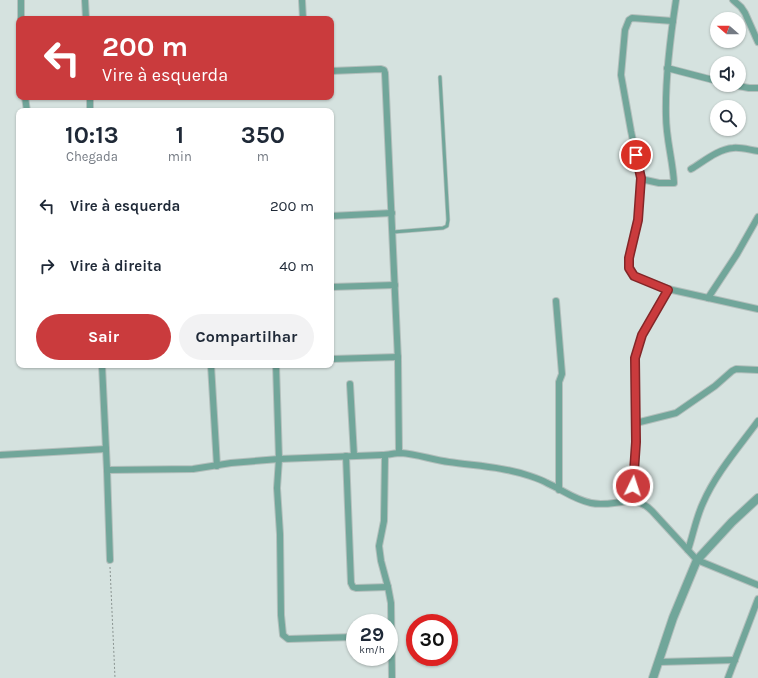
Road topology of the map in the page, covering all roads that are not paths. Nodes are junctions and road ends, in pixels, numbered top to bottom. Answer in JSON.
{"nodes":[{"id":1,"x":21,"y":0,"type":"edge"},
{"id":2,"x":85,"y":0,"type":"edge"},
{"id":3,"x":302,"y":0,"type":"edge"},
{"id":4,"x":676,"y":0,"type":"edge"},
{"id":5,"x":733,"y":0,"type":"edge"},
{"id":6,"x":22,"y":16,"type":"edge"},
{"id":7,"x":86,"y":16,"type":"edge"},
{"id":8,"x":303,"y":16,"type":"edge"},
{"id":9,"x":673,"y":21,"type":"junction"},
{"id":10,"x":758,"y":42,"type":"edge"},
{"id":11,"x":667,"y":68,"type":"junction"},
{"id":12,"x":334,"y":71,"type":"edge"},
{"id":13,"x":440,"y":77,"type":"dead end"},
{"id":14,"x":710,"y":79,"type":"edge"},
{"id":15,"x":746,"y":87,"type":"edge"},
{"id":16,"x":758,"y":88,"type":"edge"},
{"id":17,"x":758,"y":151,"type":"edge"},
{"id":18,"x":691,"y":170,"type":"dead end"},
{"id":19,"x":641,"y":178,"type":"junction"},
{"id":20,"x":392,"y":213,"type":"junction"},
{"id":21,"x":334,"y":216,"type":"edge"},
{"id":22,"x":758,"y":217,"type":"edge"},
{"id":23,"x":393,"y":232,"type":"junction"},
{"id":24,"x":394,"y":285,"type":"junction"},
{"id":25,"x":334,"y":287,"type":"edge"},
{"id":26,"x":668,"y":290,"type":"junction"},
{"id":27,"x":708,"y":298,"type":"junction"},
{"id":28,"x":556,"y":301,"type":"dead end"},
{"id":29,"x":758,"y":309,"type":"edge"},
{"id":30,"x":398,"y":357,"type":"junction"},
{"id":31,"x":334,"y":359,"type":"edge"},
{"id":32,"x":102,"y":368,"type":"edge"},
{"id":33,"x":211,"y":368,"type":"edge"},
{"id":34,"x":276,"y":368,"type":"edge"},
{"id":35,"x":758,"y":370,"type":"edge"},
{"id":36,"x":350,"y":384,"type":"dead end"},
{"id":37,"x":758,"y":421,"type":"edge"},
{"id":38,"x":636,"y":423,"type":"junction"},
{"id":39,"x":106,"y":450,"type":"junction"},
{"id":40,"x":399,"y":453,"type":"junction"},
{"id":41,"x":0,"y":454,"type":"edge"},
{"id":42,"x":384,"y":455,"type":"junction"},
{"id":43,"x":346,"y":456,"type":"junction"},
{"id":44,"x":354,"y":456,"type":"junction"},
{"id":45,"x":279,"y":459,"type":"junction"},
{"id":46,"x":217,"y":466,"type":"junction"},
{"id":47,"x":108,"y":470,"type":"junction"},
{"id":48,"x":559,"y":490,"type":"junction"},
{"id":49,"x":758,"y":498,"type":"edge"},
{"id":50,"x":632,"y":501,"type":"junction"},
{"id":51,"x":688,"y":550,"type":"junction"},
{"id":52,"x":110,"y":560,"type":"road end"},
{"id":53,"x":697,"y":560,"type":"junction"},
{"id":54,"x":758,"y":579,"type":"edge"},
{"id":55,"x":747,"y":581,"type":"junction"},
{"id":56,"x":758,"y":585,"type":"edge"},
{"id":57,"x":388,"y":587,"type":"junction"},
{"id":58,"x":758,"y":599,"type":"edge"},
{"id":59,"x":391,"y":614,"type":"edge"},
{"id":60,"x":346,"y":637,"type":"edge"},
{"id":61,"x":735,"y":660,"type":"junction"},
{"id":62,"x":659,"y":662,"type":"junction"},
{"id":63,"x":391,"y":666,"type":"edge"},
{"id":64,"x":392,"y":678,"type":"edge"},
{"id":65,"x":653,"y":678,"type":"edge"},
{"id":66,"x":728,"y":678,"type":"edge"}],
"edges":[{"from":1,"to":6,"type":"street"},
{"from":2,"to":7,"type":"street"},
{"from":3,"to":8,"type":"street"},
{"from":4,"to":9,"type":"street"},
{"from":5,"to":10,"type":"street"},
{"from":9,"to":11,"type":"street"},
{"from":9,"to":19,"type":"street"},
{"from":11,"to":14,"type":"street"},
{"from":11,"to":19,"type":"street"},
{"from":12,"to":20,"type":"street"},
{"from":13,"to":23,"type":"lane"},
{"from":15,"to":16,"type":"street"},
{"from":17,"to":18,"type":"street"},
{"from":19,"to":26,"type":"street"},
{"from":20,"to":21,"type":"street"},
{"from":20,"to":23,"type":"street"},
{"from":22,"to":27,"type":"street"},
{"from":23,"to":24,"type":"street"},
{"from":24,"to":25,"type":"street"},
{"from":24,"to":30,"type":"street"},
{"from":26,"to":27,"type":"street"},
{"from":26,"to":38,"type":"street"},
{"from":27,"to":29,"type":"street"},
{"from":28,"to":48,"type":"street"},
{"from":30,"to":31,"type":"street"},
{"from":30,"to":40,"type":"street"},
{"from":32,"to":39,"type":"street"},
{"from":33,"to":46,"type":"street"},
{"from":34,"to":45,"type":"street"},
{"from":35,"to":38,"type":"street"},
{"from":36,"to":44,"type":"street"},
{"from":37,"to":51,"type":"street"},
{"from":38,"to":50,"type":"street"},
{"from":39,"to":41,"type":"street"},
{"from":39,"to":47,"type":"street"},
{"from":40,"to":42,"type":"street"},
{"from":40,"to":48,"type":"street"},
{"from":42,"to":44,"type":"street"},
{"from":42,"to":57,"type":"street"},
{"from":43,"to":44,"type":"street"},
{"from":43,"to":45,"type":"street"},
{"from":43,"to":57,"type":"street"},
{"from":45,"to":46,"type":"street"},
{"from":45,"to":60,"type":"street"},
{"from":46,"to":47,"type":"street"},
{"from":47,"to":52,"type":"street"},
{"from":48,"to":50,"type":"street"},
{"from":49,"to":53,"type":"street"},
{"from":50,"to":51,"type":"street"},
{"from":51,"to":53,"type":"street"},
{"from":53,"to":55,"type":"street"},
{"from":53,"to":62,"type":"street"},
{"from":54,"to":55,"type":"street"},
{"from":55,"to":56,"type":"street"},
{"from":57,"to":59,"type":"street"},
{"from":58,"to":61,"type":"street"},
{"from":61,"to":62,"type":"street"},
{"from":61,"to":66,"type":"street"},
{"from":62,"to":65,"type":"street"},
{"from":63,"to":64,"type":"street"}]}
